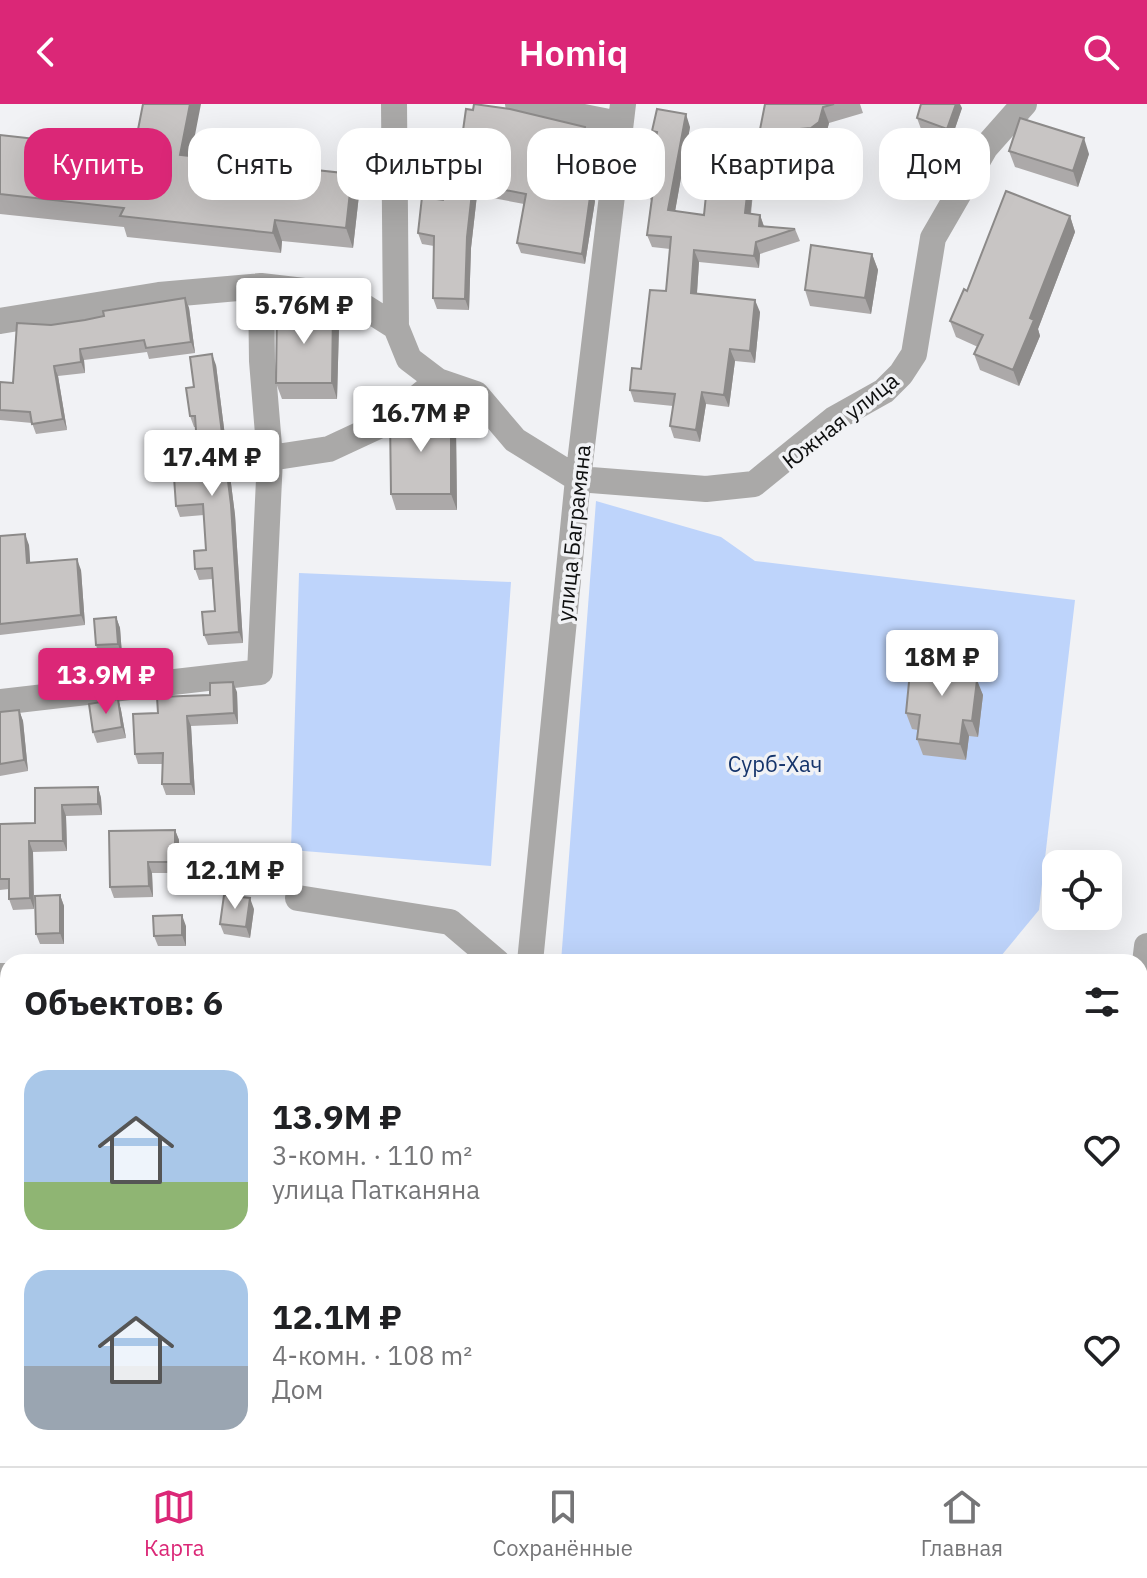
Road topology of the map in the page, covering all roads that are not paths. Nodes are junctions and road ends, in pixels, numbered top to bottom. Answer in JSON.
{"nodes":[{"id":1,"x":394,"y":104,"type":"edge"},
{"id":2,"x":518,"y":104,"type":"edge"},
{"id":3,"x":1024,"y":104,"type":"edge"},
{"id":4,"x":621,"y":114,"type":"edge"},
{"id":5,"x":261,"y":286,"type":"junction"},
{"id":6,"x":0,"y":321,"type":"edge"},
{"id":7,"x":396,"y":327,"type":"junction"},
{"id":8,"x":438,"y":381,"type":"junction"},
{"id":9,"x":270,"y":458,"type":"junction"},
{"id":10,"x":578,"y":479,"type":"junction"},
{"id":11,"x":0,"y":702,"type":"edge"},
{"id":12,"x":298,"y":898,"type":"dead end"},
{"id":13,"x":488,"y":954,"type":"edge"},
{"id":14,"x":531,"y":954,"type":"edge"}],
"edges":[{"from":1,"to":7,"type":"street"},
{"from":2,"to":4,"type":"street"},
{"from":3,"to":10,"type":"street","name":"Южная улица"},
{"from":4,"to":10,"type":"street","name":"улица Баграмяна"},
{"from":5,"to":6,"type":"street"},
{"from":5,"to":7,"type":"street"},
{"from":5,"to":9,"type":"street"},
{"from":7,"to":8,"type":"street"},
{"from":8,"to":9,"type":"street"},
{"from":8,"to":10,"type":"street"},
{"from":9,"to":11,"type":"street"},
{"from":10,"to":14,"type":"street","name":"улица Баграмяна"},
{"from":12,"to":13,"type":"street"}]}
